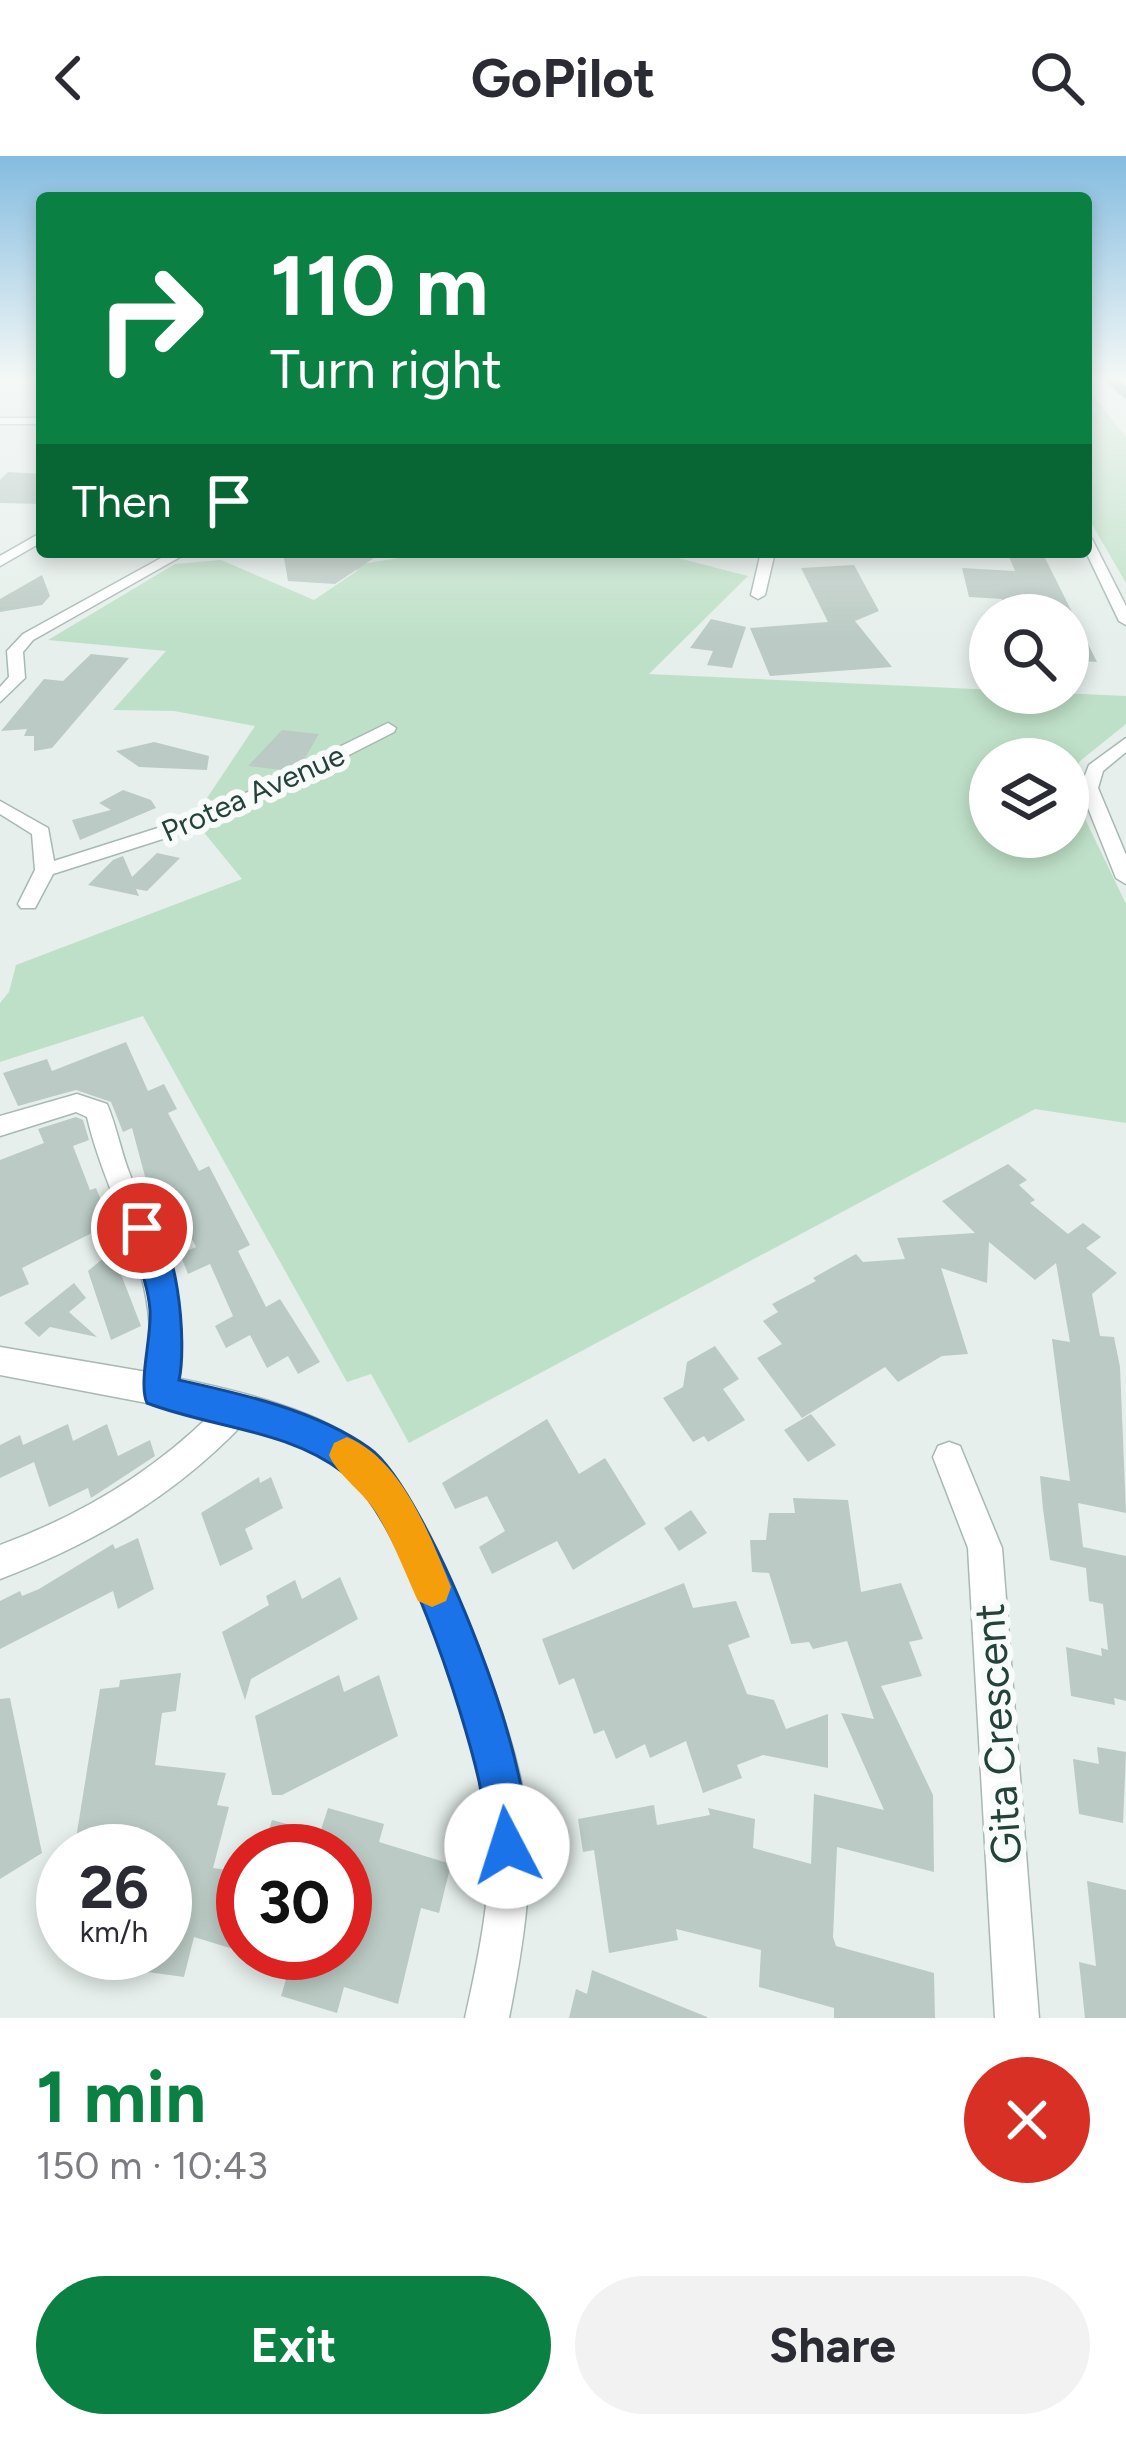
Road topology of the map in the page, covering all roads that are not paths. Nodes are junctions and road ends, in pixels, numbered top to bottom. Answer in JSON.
{"nodes":[{"id":1,"x":36,"y":540,"type":"edge"},
{"id":2,"x":1092,"y":551,"type":"edge"},
{"id":3,"x":171,"y":558,"type":"edge"},
{"id":4,"x":767,"y":558,"type":"edge"},
{"id":5,"x":0,"y":562,"type":"edge"},
{"id":6,"x":758,"y":595,"type":"dead end"},
{"id":7,"x":1126,"y":621,"type":"edge"},
{"id":8,"x":0,"y":698,"type":"edge"},
{"id":9,"x":388,"y":728,"type":"dead end"},
{"id":10,"x":1126,"y":743,"type":"edge"},
{"id":11,"x":0,"y":806,"type":"edge"},
{"id":12,"x":45,"y":869,"type":"junction"},
{"id":13,"x":1126,"y":878,"type":"edge"},
{"id":14,"x":28,"y":904,"type":"dead end"},
{"id":15,"x":0,"y":1126,"type":"edge"},
{"id":16,"x":0,"y":1361,"type":"edge"},
{"id":17,"x":159,"y":1391,"type":"junction"},
{"id":18,"x":237,"y":1409,"type":"junction"},
{"id":19,"x":950,"y":1457,"type":"dead end"},
{"id":20,"x":0,"y":1562,"type":"edge"},
{"id":21,"x":487,"y":2018,"type":"edge"},
{"id":22,"x":1017,"y":2018,"type":"edge"}],
"edges":[{"from":1,"to":5,"type":"street"},
{"from":2,"to":7,"type":"street"},
{"from":3,"to":8,"type":"street"},
{"from":4,"to":6,"type":"street"},
{"from":9,"to":12,"type":"street","name":"Protea Avenue"},
{"from":10,"to":13,"type":"street"},
{"from":11,"to":12,"type":"street"},
{"from":12,"to":14,"type":"street"},
{"from":15,"to":17,"type":"street"},
{"from":16,"to":17,"type":"street"},
{"from":17,"to":18,"type":"street"},
{"from":18,"to":20,"type":"street"},
{"from":18,"to":21,"type":"street"},
{"from":19,"to":22,"type":"street","name":"Gita Crescent"}]}
